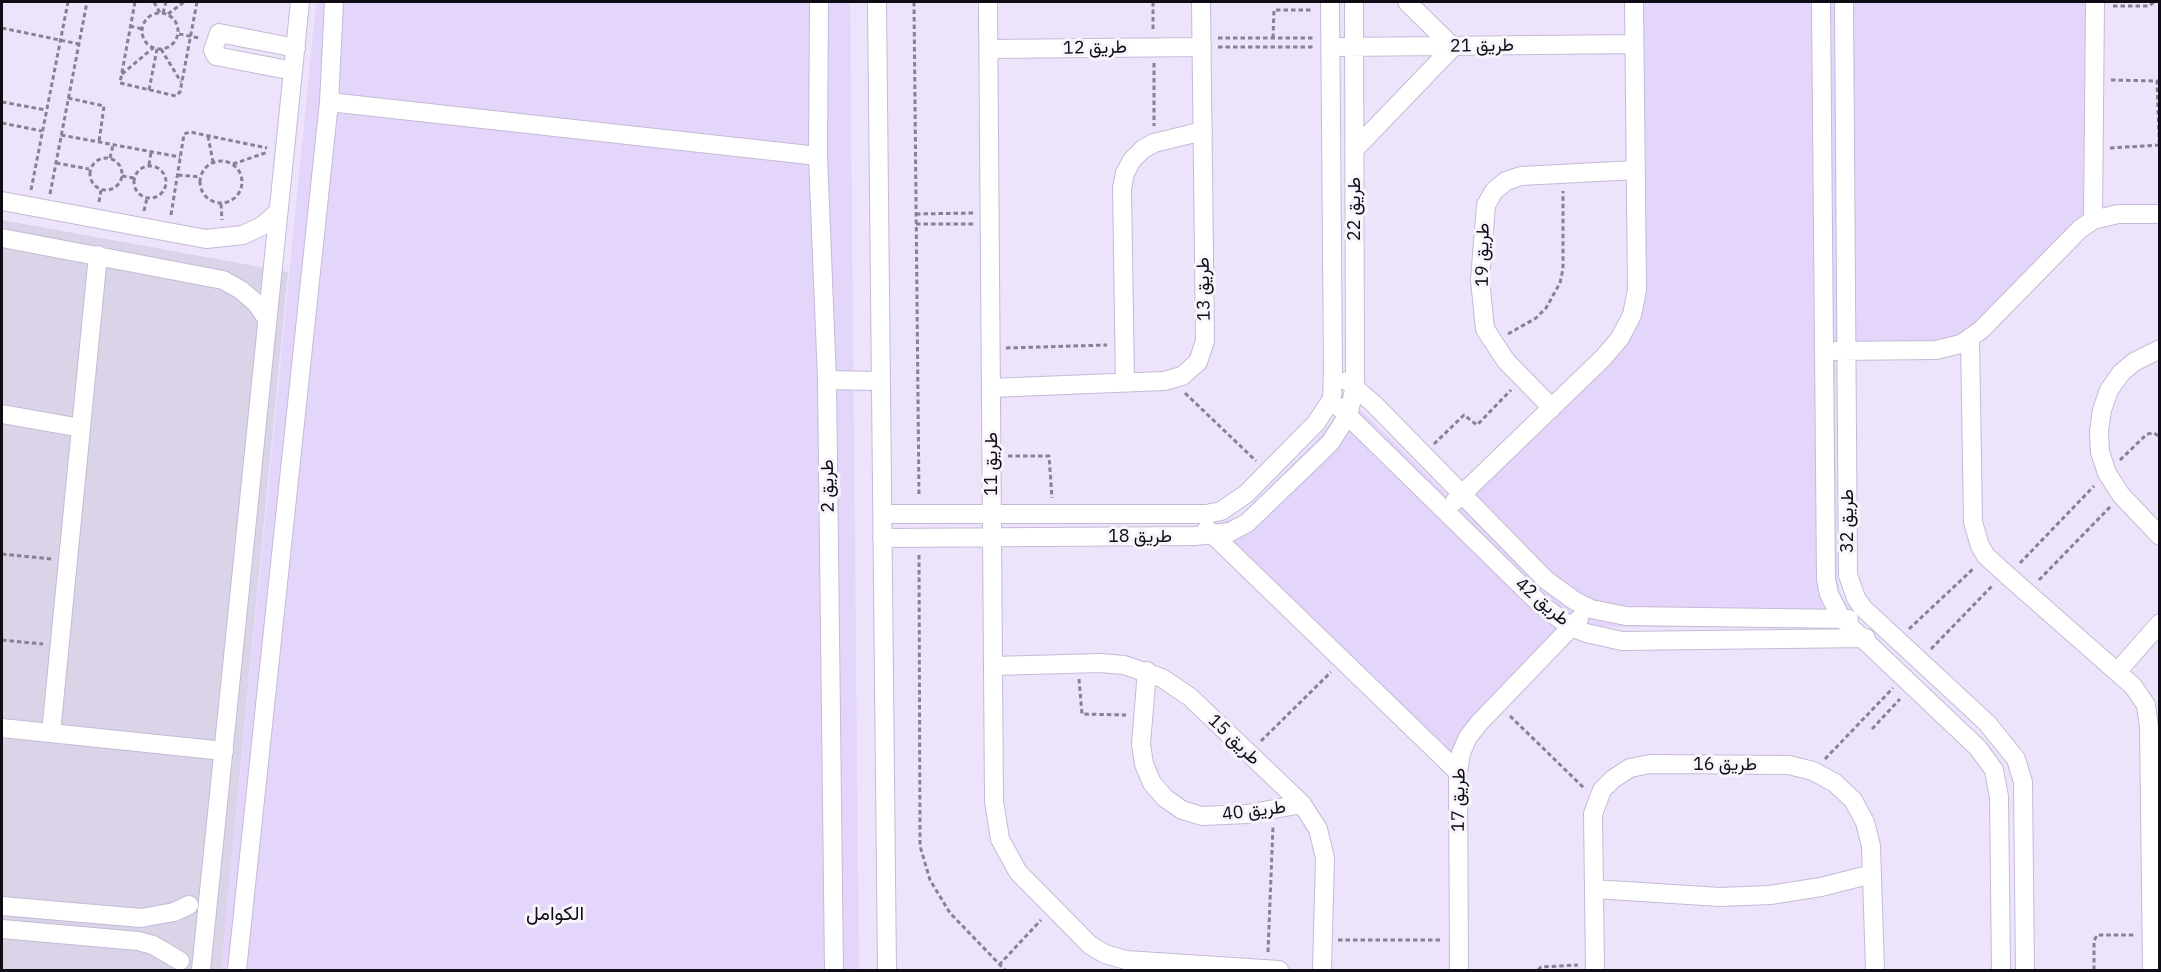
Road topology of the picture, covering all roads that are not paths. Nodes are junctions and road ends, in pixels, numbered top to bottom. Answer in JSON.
{"nodes":[{"id":1,"x":300,"y":2,"type":"edge"},
{"id":2,"x":334,"y":2,"type":"edge"},
{"id":3,"x":819,"y":2,"type":"edge"},
{"id":4,"x":877,"y":2,"type":"edge"},
{"id":5,"x":988,"y":2,"type":"edge"},
{"id":6,"x":1202,"y":2,"type":"edge"},
{"id":7,"x":1354,"y":2,"type":"edge"},
{"id":8,"x":1407,"y":2,"type":"edge"},
{"id":9,"x":1634,"y":2,"type":"edge"},
{"id":10,"x":1821,"y":2,"type":"edge"},
{"id":11,"x":1844,"y":2,"type":"edge"},
{"id":12,"x":2095,"y":4,"type":"edge"},
{"id":13,"x":1330,"y":6,"type":"edge"},
{"id":14,"x":1330,"y":42,"type":"junction"},
{"id":15,"x":1202,"y":43,"type":"junction"},
{"id":16,"x":1634,"y":44,"type":"junction"},
{"id":17,"x":1453,"y":47,"type":"junction"},
{"id":18,"x":296,"y":48,"type":"junction"},
{"id":19,"x":1354,"y":48,"type":"junction"},
{"id":20,"x":988,"y":49,"type":"junction"},
{"id":21,"x":293,"y":71,"type":"junction"},
{"id":22,"x":329,"y":102,"type":"junction"},
{"id":23,"x":1203,"y":131,"type":"junction"},
{"id":24,"x":1354,"y":150,"type":"junction"},
{"id":25,"x":818,"y":156,"type":"junction"},
{"id":26,"x":1636,"y":170,"type":"junction"},
{"id":27,"x":2,"y":201,"type":"edge"},
{"id":28,"x":278,"y":212,"type":"junction"},
{"id":29,"x":2160,"y":214,"type":"edge"},
{"id":30,"x":2093,"y":220,"type":"junction"},
{"id":31,"x":2,"y":237,"type":"edge"},
{"id":32,"x":98,"y":255,"type":"junction"},
{"id":33,"x":267,"y":319,"type":"junction"},
{"id":34,"x":1970,"y":339,"type":"junction"},
{"id":35,"x":2160,"y":349,"type":"edge"},
{"id":36,"x":1824,"y":351,"type":"junction"},
{"id":37,"x":1847,"y":351,"type":"junction"},
{"id":38,"x":1333,"y":370,"type":"junction"},
{"id":39,"x":827,"y":380,"type":"junction"},
{"id":40,"x":880,"y":381,"type":"junction"},
{"id":41,"x":1125,"y":383,"type":"junction"},
{"id":42,"x":1355,"y":387,"type":"junction"},
{"id":43,"x":991,"y":388,"type":"junction"},
{"id":44,"x":1332,"y":399,"type":"junction"},
{"id":45,"x":1552,"y":408,"type":"junction"},
{"id":46,"x":2,"y":414,"type":"edge"},
{"id":47,"x":1348,"y":415,"type":"junction"},
{"id":48,"x":81,"y":428,"type":"junction"},
{"id":49,"x":1462,"y":494,"type":"junction"},
{"id":50,"x":1445,"y":510,"type":"junction"},
{"id":51,"x":992,"y":513,"type":"junction"},
{"id":52,"x":1191,"y":513,"type":"junction"},
{"id":53,"x":882,"y":514,"type":"junction"},
{"id":54,"x":1214,"y":535,"type":"junction"},
{"id":55,"x":2160,"y":536,"type":"edge"},
{"id":56,"x":993,"y":537,"type":"junction"},
{"id":57,"x":882,"y":538,"type":"junction"},
{"id":58,"x":1589,"y":608,"type":"junction"},
{"id":59,"x":1841,"y":618,"type":"junction"},
{"id":60,"x":1874,"y":619,"type":"junction"},
{"id":61,"x":2160,"y":623,"type":"edge"},
{"id":62,"x":1571,"y":627,"type":"junction"},
{"id":63,"x":1859,"y":638,"type":"junction"},
{"id":64,"x":1896,"y":639,"type":"junction"},
{"id":65,"x":994,"y":666,"type":"junction"},
{"id":66,"x":1147,"y":671,"type":"junction"},
{"id":67,"x":2117,"y":672,"type":"junction"},
{"id":68,"x":2,"y":729,"type":"edge"},
{"id":69,"x":51,"y":734,"type":"junction"},
{"id":70,"x":224,"y":751,"type":"junction"},
{"id":71,"x":1458,"y":772,"type":"junction"},
{"id":72,"x":1302,"y":804,"type":"junction"},
{"id":73,"x":2155,"y":867,"type":"edge"},
{"id":74,"x":1872,"y":874,"type":"junction"},
{"id":75,"x":1594,"y":889,"type":"junction"},
{"id":76,"x":189,"y":905,"type":"dead end"},
{"id":77,"x":2,"y":906,"type":"edge"},
{"id":78,"x":2,"y":929,"type":"edge"},
{"id":79,"x":180,"y":961,"type":"dead end"},
{"id":80,"x":1595,"y":967,"type":"edge"},
{"id":81,"x":201,"y":970,"type":"edge"},
{"id":82,"x":237,"y":970,"type":"edge"},
{"id":83,"x":834,"y":970,"type":"edge"},
{"id":84,"x":886,"y":970,"type":"edge"},
{"id":85,"x":1273,"y":970,"type":"edge"},
{"id":86,"x":1322,"y":970,"type":"edge"},
{"id":87,"x":1459,"y":970,"type":"edge"},
{"id":88,"x":1875,"y":970,"type":"edge"},
{"id":89,"x":2001,"y":970,"type":"edge"},
{"id":90,"x":2025,"y":970,"type":"edge"},
{"id":91,"x":2152,"y":970,"type":"edge"}],
"edges":[{"from":1,"to":18,"type":"street"},
{"from":2,"to":22,"type":"street"},
{"from":3,"to":25,"type":"street","name":"طريق 2"},
{"from":4,"to":40,"type":"street"},
{"from":5,"to":20,"type":"street","name":"طريق 11"},
{"from":6,"to":15,"type":"street","name":"طريق 13"},
{"from":7,"to":19,"type":"street","name":"طريق 22"},
{"from":8,"to":17,"type":"street"},
{"from":9,"to":16,"type":"street"},
{"from":10,"to":36,"type":"street","name":"طريق 32"},
{"from":11,"to":37,"type":"street","name":"طريق 32"},
{"from":12,"to":30,"type":"street"},
{"from":13,"to":14,"type":"street","name":"طريق 22"},
{"from":14,"to":19,"type":"street","name":"طريق 21"},
{"from":14,"to":38,"type":"street","name":"طريق 22"},
{"from":15,"to":20,"type":"street","name":"طريق 12"},
{"from":15,"to":23,"type":"street","name":"طريق 13"},
{"from":16,"to":17,"type":"street","name":"طريق 21"},
{"from":16,"to":26,"type":"street"},
{"from":17,"to":19,"type":"street","name":"طريق 21"},
{"from":17,"to":24,"type":"street"},
{"from":18,"to":21,"type":"street"},
{"from":18,"to":21,"type":"street"},
{"from":19,"to":24,"type":"street","name":"طريق 22"},
{"from":20,"to":43,"type":"street","name":"طريق 11"},
{"from":21,"to":28,"type":"street"},
{"from":22,"to":25,"type":"street"},
{"from":22,"to":82,"type":"street"},
{"from":23,"to":41,"type":"street"},
{"from":23,"to":41,"type":"street","name":"طريق 13"},
{"from":24,"to":42,"type":"street","name":"طريق 22"},
{"from":25,"to":39,"type":"street","name":"طريق 2"},
{"from":26,"to":45,"type":"street"},
{"from":26,"to":45,"type":"street","name":"طريق 19"},
{"from":27,"to":28,"type":"street"},
{"from":28,"to":33,"type":"street"},
{"from":29,"to":30,"type":"street"},
{"from":30,"to":34,"type":"street"},
{"from":31,"to":32,"type":"street"},
{"from":32,"to":33,"type":"street"},
{"from":32,"to":48,"type":"street"},
{"from":33,"to":70,"type":"street"},
{"from":34,"to":37,"type":"street"},
{"from":34,"to":67,"type":"street"},
{"from":35,"to":55,"type":"street"},
{"from":36,"to":37,"type":"street"},
{"from":36,"to":59,"type":"street","name":"طريق 32"},
{"from":37,"to":60,"type":"street","name":"طريق 32"},
{"from":38,"to":42,"type":"street","name":"طريق 42"},
{"from":38,"to":44,"type":"street","name":"طريق 22"},
{"from":39,"to":40,"type":"street"},
{"from":39,"to":83,"type":"street","name":"طريق 2"},
{"from":40,"to":53,"type":"street"},
{"from":41,"to":43,"type":"street"},
{"from":42,"to":47,"type":"street","name":"طريق 22"},
{"from":42,"to":49,"type":"street","name":"طريق 42"},
{"from":43,"to":51,"type":"street","name":"طريق 11"},
{"from":44,"to":47,"type":"street","name":"طريق 42"},
{"from":44,"to":52,"type":"street","name":"طريق 18"},
{"from":45,"to":49,"type":"street"},
{"from":46,"to":48,"type":"street"},
{"from":47,"to":50,"type":"street","name":"طريق 42"},
{"from":47,"to":54,"type":"street","name":"طريق 18"},
{"from":48,"to":69,"type":"street"},
{"from":49,"to":50,"type":"street"},
{"from":49,"to":58,"type":"street","name":"طريق 42"},
{"from":50,"to":62,"type":"street","name":"طريق 42"},
{"from":51,"to":52,"type":"street","name":"طريق 18"},
{"from":51,"to":53,"type":"street","name":"طريق 18"},
{"from":51,"to":56,"type":"street","name":"طريق 11"},
{"from":52,"to":54,"type":"street"},
{"from":53,"to":57,"type":"street"},
{"from":54,"to":56,"type":"street","name":"طريق 18"},
{"from":54,"to":71,"type":"street"},
{"from":56,"to":57,"type":"street","name":"طريق 18"},
{"from":56,"to":65,"type":"street","name":"طريق 11"},
{"from":57,"to":84,"type":"street"},
{"from":58,"to":59,"type":"street","name":"طريق 42"},
{"from":58,"to":62,"type":"street","name":"طريق 17"},
{"from":59,"to":60,"type":"street","name":"طريق 42"},
{"from":59,"to":63,"type":"street","name":"طريق 32"},
{"from":60,"to":64,"type":"street","name":"طريق 32"},
{"from":61,"to":67,"type":"street"},
{"from":62,"to":63,"type":"street","name":"طريق 42"},
{"from":62,"to":71,"type":"street","name":"طريق 17"},
{"from":63,"to":64,"type":"street","name":"طريق 42"},
{"from":63,"to":89,"type":"street","name":"طريق 32"},
{"from":64,"to":90,"type":"street","name":"طريق 32"},
{"from":65,"to":66,"type":"street","name":"طريق 15"},
{"from":65,"to":85,"type":"street","name":"طريق 11"},
{"from":66,"to":72,"type":"street","name":"طريق 15"},
{"from":66,"to":72,"type":"street","name":"طريق 40"},
{"from":67,"to":73,"type":"street"},
{"from":68,"to":69,"type":"street"},
{"from":69,"to":70,"type":"street"},
{"from":70,"to":81,"type":"street"},
{"from":71,"to":87,"type":"street","name":"طريق 17"},
{"from":72,"to":86,"type":"street","name":"طريق 15"},
{"from":73,"to":91,"type":"street"},
{"from":74,"to":75,"type":"street"},
{"from":74,"to":75,"type":"street","name":"طريق 16"},
{"from":74,"to":88,"type":"street","name":"طريق 16"},
{"from":75,"to":80,"type":"street"},
{"from":76,"to":77,"type":"street"},
{"from":78,"to":79,"type":"street"}]}
